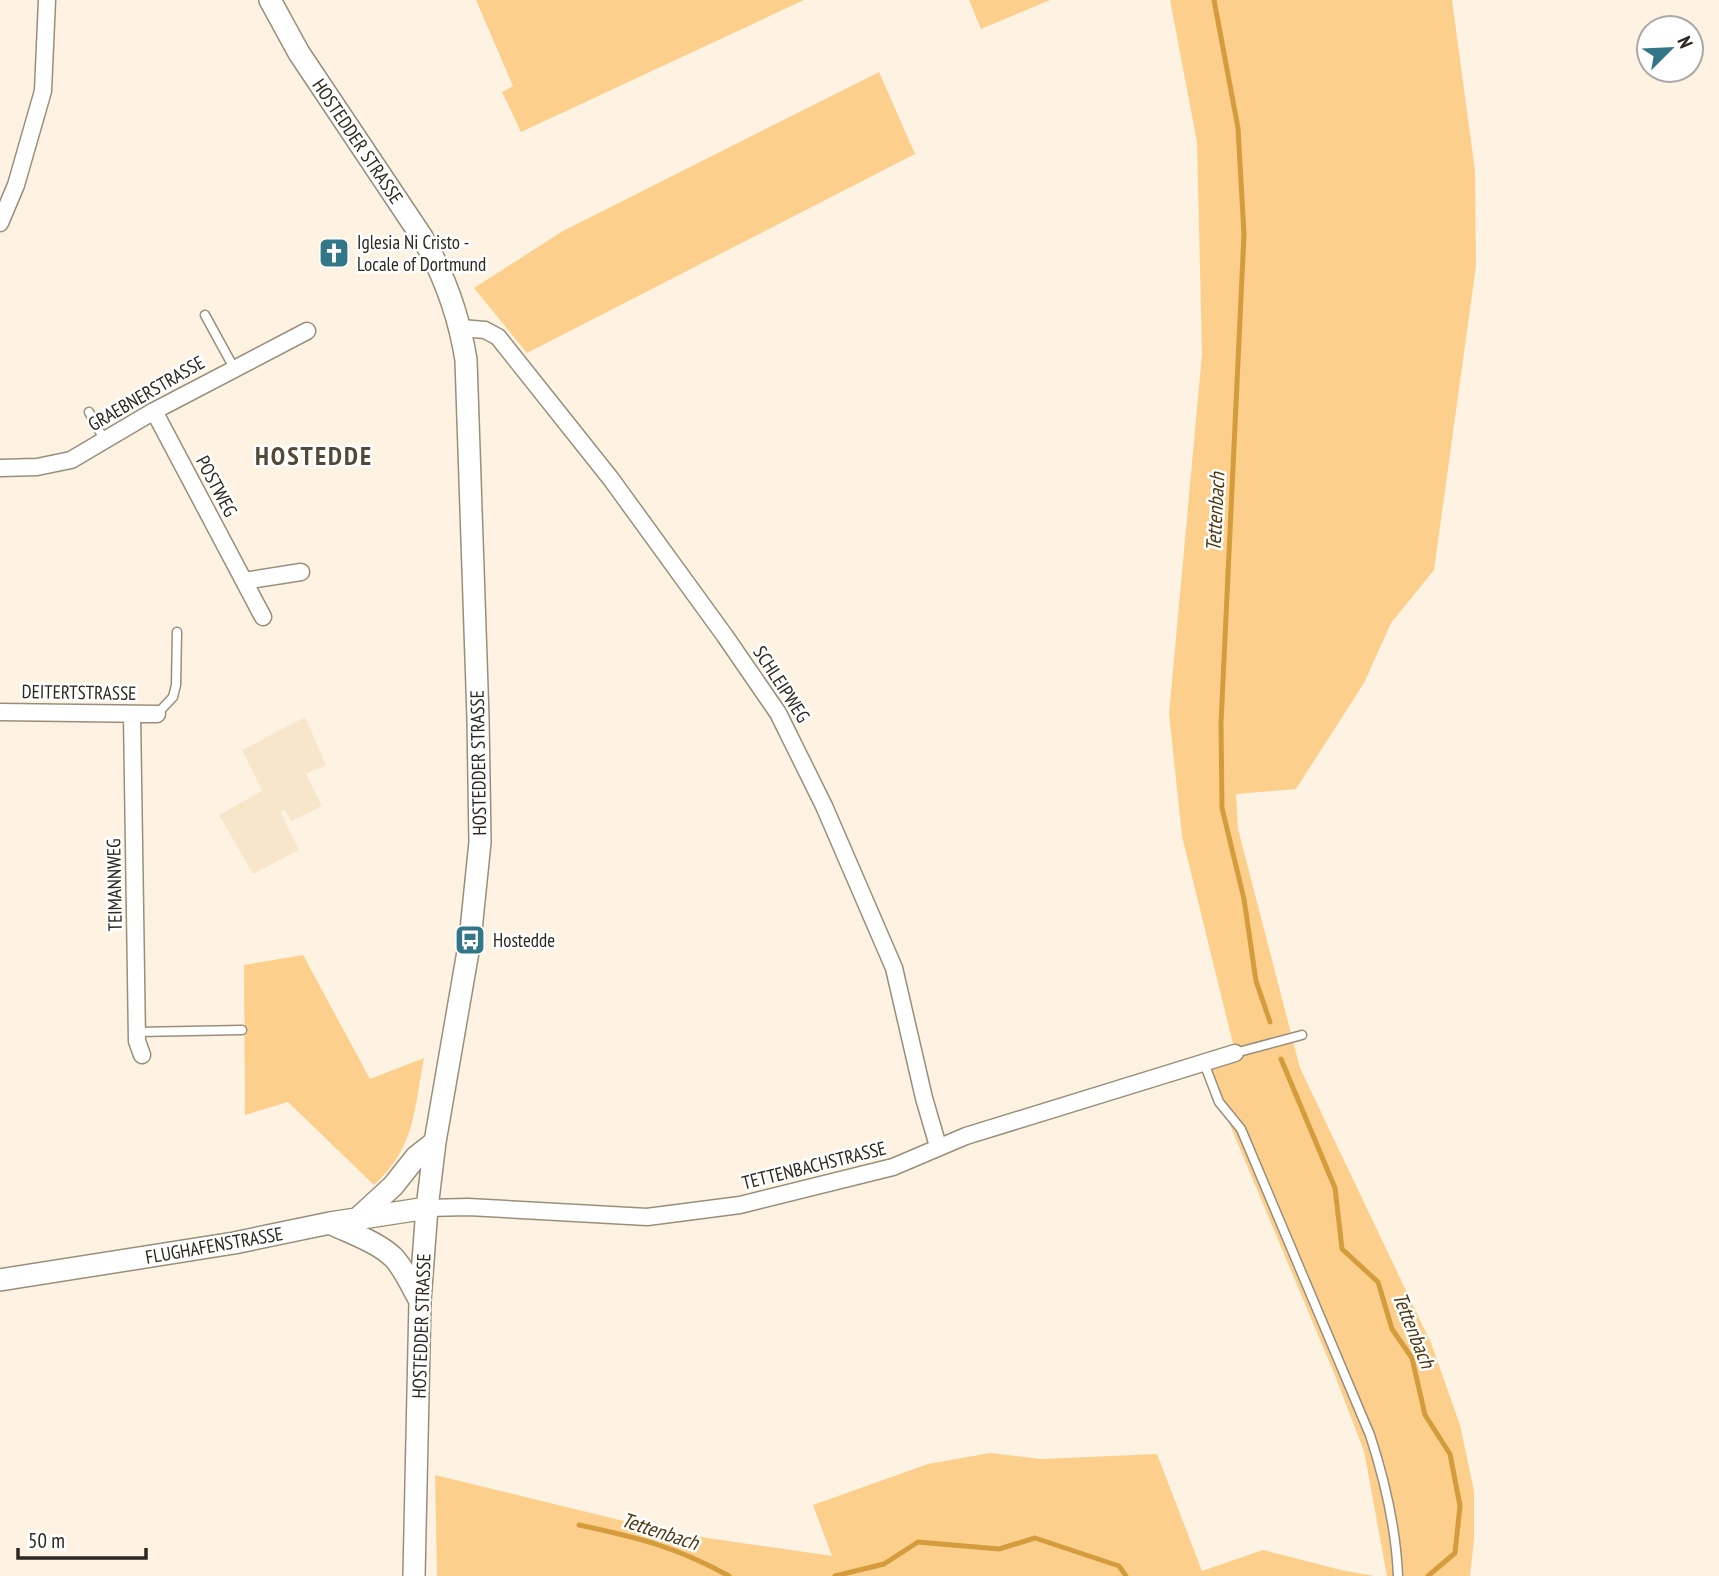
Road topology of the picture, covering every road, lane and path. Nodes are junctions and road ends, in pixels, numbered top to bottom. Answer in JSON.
{"nodes":[{"id":1,"x":47,"y":0,"type":"edge"},
{"id":2,"x":270,"y":0,"type":"edge"},
{"id":3,"x":0,"y":223,"type":"edge"},
{"id":4,"x":205,"y":315,"type":"dead end"},
{"id":5,"x":461,"y":328,"type":"junction"},
{"id":6,"x":307,"y":331,"type":"dead end"},
{"id":7,"x":234,"y":368,"type":"junction"},
{"id":8,"x":154,"y":411,"type":"junction"},
{"id":9,"x":89,"y":412,"type":"dead end"},
{"id":10,"x":105,"y":441,"type":"junction"},
{"id":11,"x":0,"y":468,"type":"edge"},
{"id":12,"x":301,"y":572,"type":"dead end"},
{"id":13,"x":244,"y":581,"type":"junction"},
{"id":14,"x":262,"y":617,"type":"dead end"},
{"id":15,"x":177,"y":632,"type":"dead end"},
{"id":16,"x":0,"y":712,"type":"edge"},
{"id":17,"x":132,"y":714,"type":"junction"},
{"id":18,"x":157,"y":714,"type":"joint"},
{"id":19,"x":242,"y":1030,"type":"dead end"},
{"id":20,"x":137,"y":1032,"type":"junction"},
{"id":21,"x":1302,"y":1035,"type":"dead end"},
{"id":22,"x":1235,"y":1052,"type":"joint"},
{"id":23,"x":142,"y":1055,"type":"dead end"},
{"id":24,"x":1204,"y":1063,"type":"junction"},
{"id":25,"x":436,"y":1142,"type":"junction"},
{"id":26,"x":938,"y":1146,"type":"junction"},
{"id":27,"x":427,"y":1208,"type":"junction"},
{"id":28,"x":357,"y":1219,"type":"junction"},
{"id":29,"x":330,"y":1223,"type":"junction"},
{"id":30,"x":0,"y":1280,"type":"edge"},
{"id":31,"x":420,"y":1301,"type":"junction"},
{"id":32,"x":414,"y":1576,"type":"edge"},
{"id":33,"x":1398,"y":1576,"type":"edge"}],
"edges":[{"from":1,"to":3,"type":"street"},
{"from":2,"to":5,"type":"main road","name":"HOSTEDDER STRASSE"},
{"from":4,"to":7,"type":"lane"},
{"from":5,"to":25,"type":"main road","name":"HOSTEDDER STRASSE"},
{"from":5,"to":26,"type":"street","name":"SCHLEIPWEG"},
{"from":6,"to":7,"type":"street","name":"GRAEBNERSTRASSE"},
{"from":7,"to":8,"type":"street","name":"GRAEBNERSTRASSE"},
{"from":8,"to":10,"type":"street","name":"GRAEBNERSTRASSE"},
{"from":8,"to":13,"type":"street","name":"POSTWEG"},
{"from":9,"to":10,"type":"lane"},
{"from":10,"to":11,"type":"street","name":"GRAEBNERSTRASSE"},
{"from":12,"to":13,"type":"street"},
{"from":13,"to":14,"type":"street","name":"POSTWEG"},
{"from":15,"to":18,"type":"lane"},
{"from":16,"to":17,"type":"street","name":"DEITERTSTRASSE"},
{"from":17,"to":18,"type":"street","name":"DEITERTSTRASSE"},
{"from":17,"to":20,"type":"street","name":"TEIMANNWEG"},
{"from":19,"to":20,"type":"lane"},
{"from":20,"to":23,"type":"street","name":"TEIMANNWEG"},
{"from":21,"to":22,"type":"lane"},
{"from":22,"to":24,"type":"street","name":"TETTENBACHSTRASSE"},
{"from":24,"to":26,"type":"street","name":"TETTENBACHSTRASSE"},
{"from":24,"to":33,"type":"lane"},
{"from":25,"to":27,"type":"main road","name":"HOSTEDDER STRASSE"},
{"from":25,"to":28,"type":"main road"},
{"from":26,"to":27,"type":"street","name":"TETTENBACHSTRASSE"},
{"from":27,"to":28,"type":"main road","name":"FLUGHAFENSTRASSE"},
{"from":27,"to":31,"type":"main road","name":"HOSTEDDER STRASSE"},
{"from":28,"to":29,"type":"main road","name":"FLUGHAFENSTRASSE"},
{"from":29,"to":30,"type":"main road","name":"FLUGHAFENSTRASSE"},
{"from":29,"to":31,"type":"main road"},
{"from":31,"to":32,"type":"main road","name":"HOSTEDDER STRASSE"}]}
